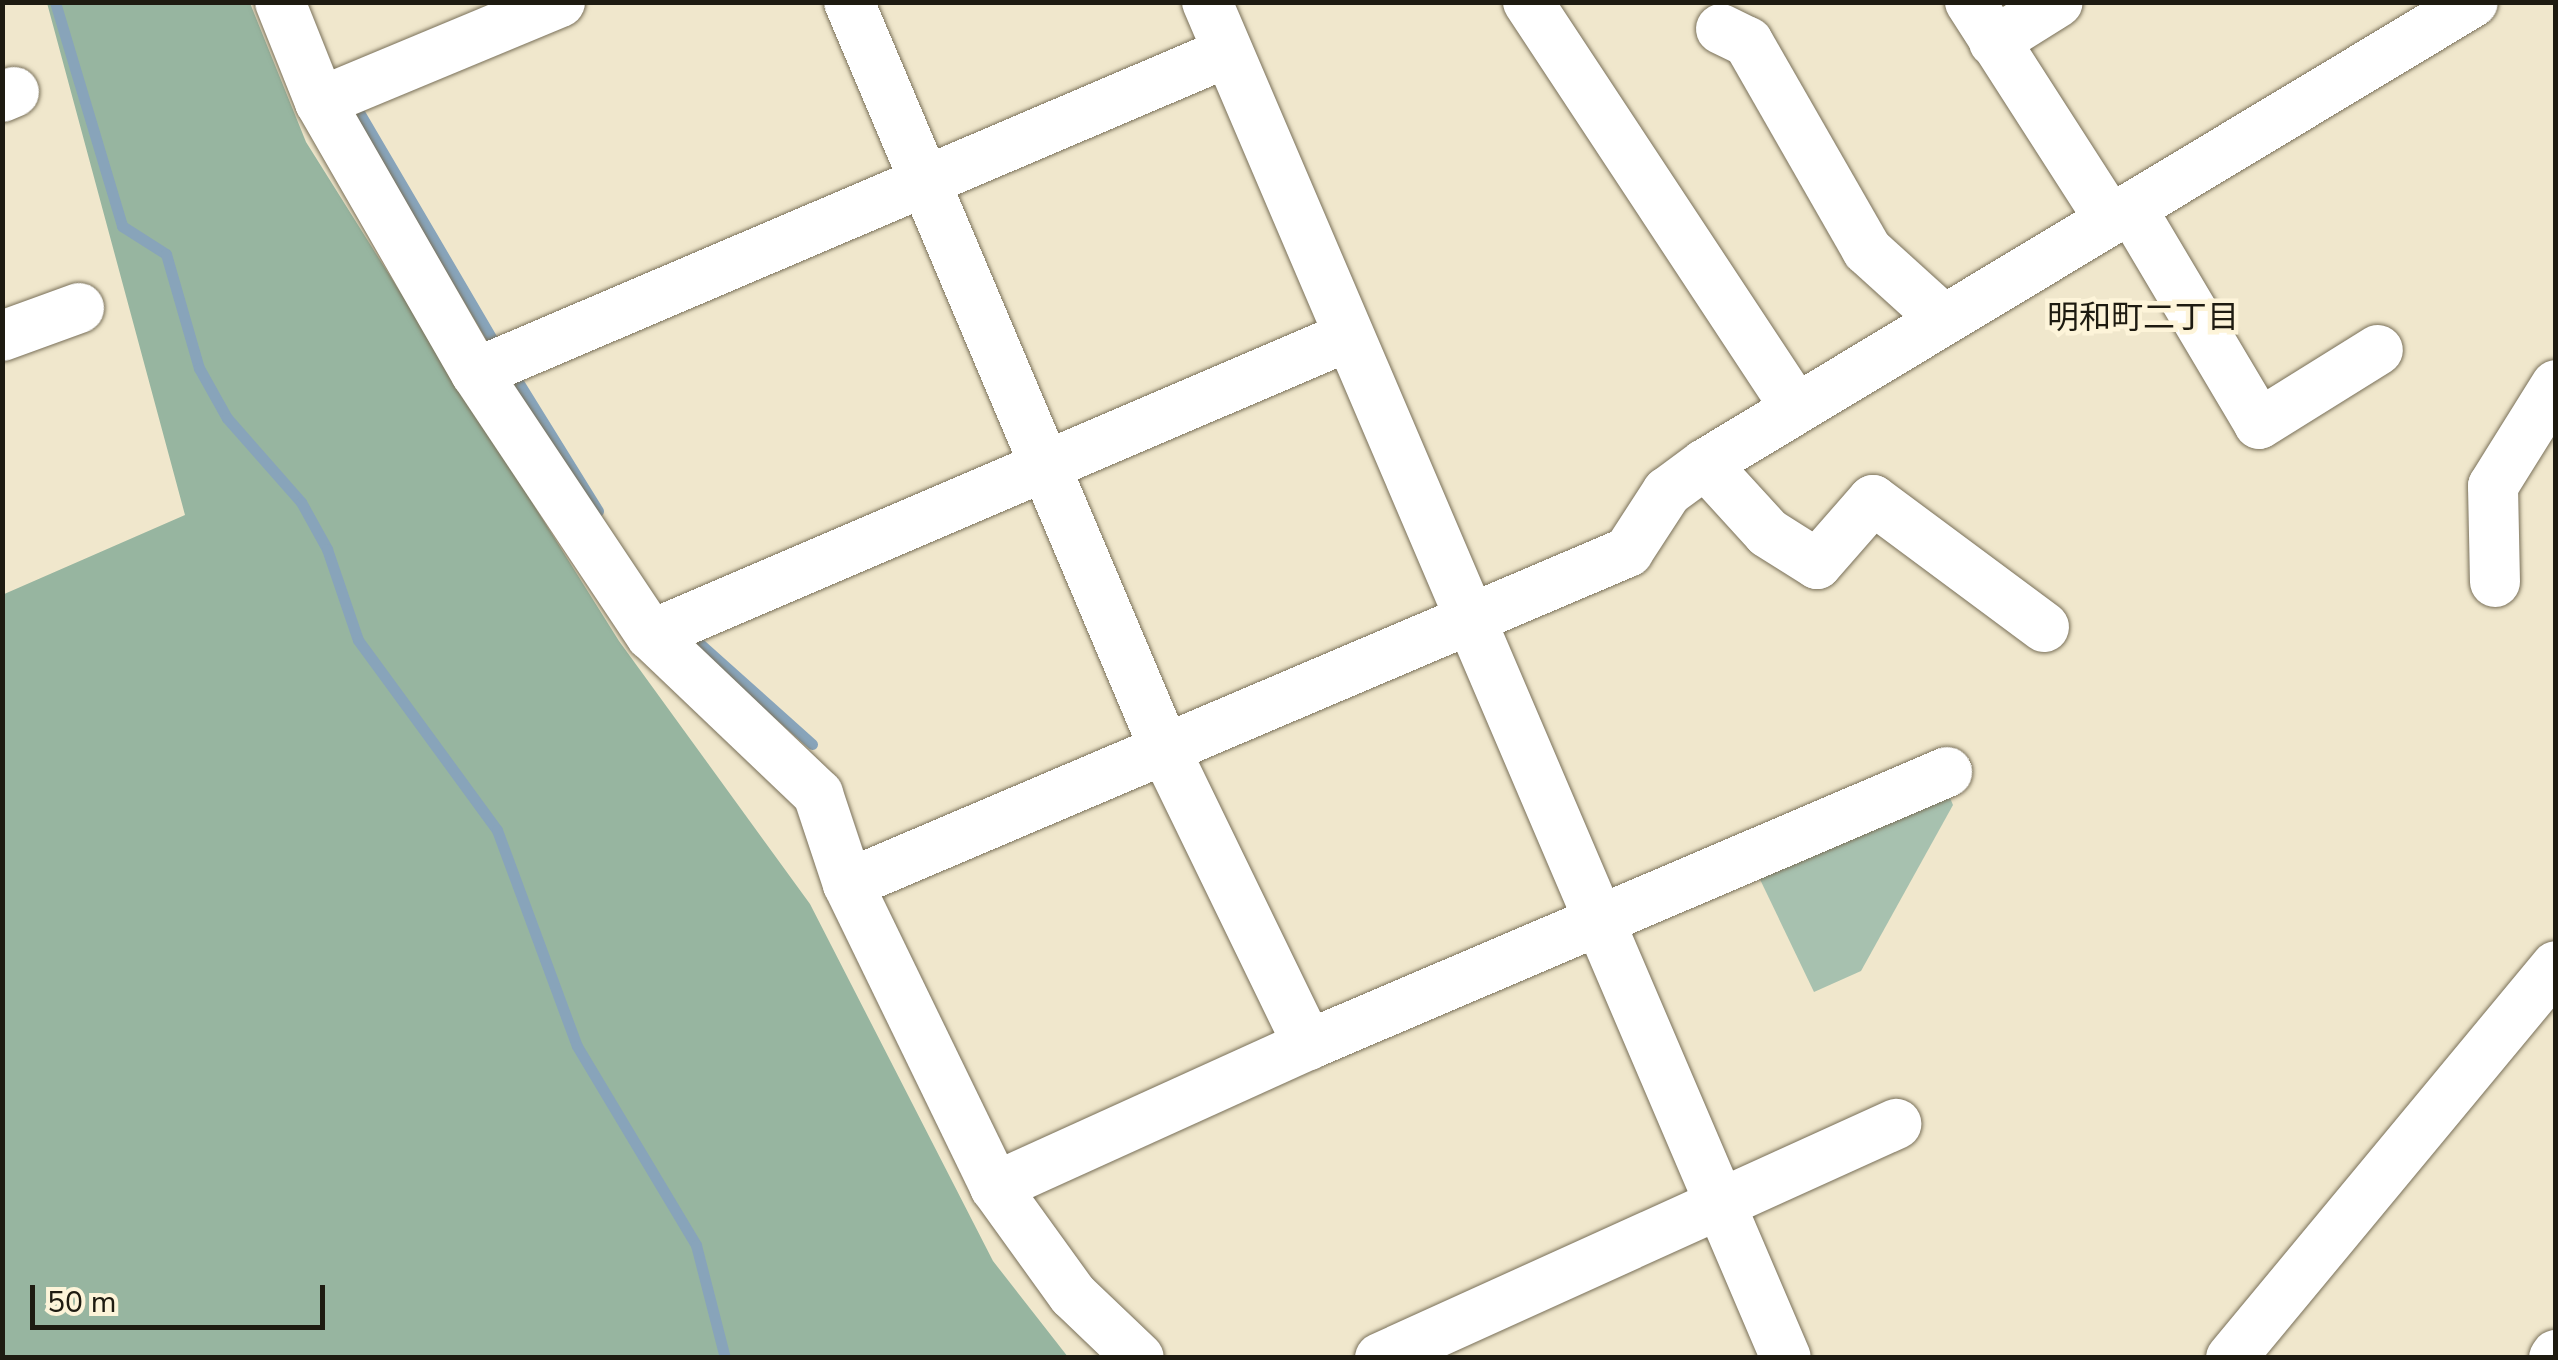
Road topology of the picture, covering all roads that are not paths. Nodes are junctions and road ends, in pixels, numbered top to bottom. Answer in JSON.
{"nodes":[{"id":1,"x":280,"y":2,"type":"edge"},
{"id":2,"x":560,"y":2,"type":"edge"},
{"id":3,"x":848,"y":2,"type":"edge"},
{"id":4,"x":1207,"y":2,"type":"edge"},
{"id":5,"x":1528,"y":2,"type":"edge"},
{"id":6,"x":2058,"y":2,"type":"edge"},
{"id":7,"x":2473,"y":2,"type":"edge"},
{"id":8,"x":1982,"y":22,"type":"edge"},
{"id":9,"x":1721,"y":29,"type":"dead end"},
{"id":10,"x":1226,"y":53,"type":"junction"},
{"id":11,"x":320,"y":102,"type":"junction"},
{"id":12,"x":924,"y":180,"type":"junction"},
{"id":13,"x":2119,"y":212,"type":"junction"},
{"id":14,"x":78,"y":308,"type":"dead end"},
{"id":15,"x":1941,"y":318,"type":"junction"},
{"id":16,"x":2,"y":336,"type":"edge"},
{"id":17,"x":1349,"y":336,"type":"junction"},
{"id":18,"x":2378,"y":350,"type":"dead end"},
{"id":19,"x":476,"y":373,"type":"junction"},
{"id":20,"x":2556,"y":385,"type":"edge"},
{"id":21,"x":1794,"y":406,"type":"junction"},
{"id":22,"x":1043,"y":464,"type":"junction"},
{"id":23,"x":1705,"y":464,"type":"junction"},
{"id":24,"x":2495,"y":582,"type":"dead end"},
{"id":25,"x":1470,"y":621,"type":"junction"},
{"id":26,"x":2044,"y":627,"type":"dead end"},
{"id":27,"x":651,"y":635,"type":"junction"},
{"id":28,"x":1166,"y":752,"type":"junction"},
{"id":29,"x":1946,"y":772,"type":"dead end"},
{"id":30,"x":848,"y":884,"type":"junction"},
{"id":31,"x":1604,"y":922,"type":"junction"},
{"id":32,"x":2556,"y":966,"type":"edge"},
{"id":33,"x":1308,"y":1045,"type":"junction"},
{"id":34,"x":1896,"y":1124,"type":"dead end"},
{"id":35,"x":995,"y":1188,"type":"junction"},
{"id":36,"x":1724,"y":1204,"type":"junction"},
{"id":37,"x":1139,"y":1358,"type":"edge"},
{"id":38,"x":1380,"y":1358,"type":"edge"},
{"id":39,"x":1786,"y":1358,"type":"edge"},
{"id":40,"x":2231,"y":1358,"type":"edge"}],
"edges":[{"from":1,"to":11,"type":"street"},
{"from":2,"to":11,"type":"street"},
{"from":3,"to":12,"type":"street"},
{"from":4,"to":10,"type":"street"},
{"from":5,"to":21,"type":"street"},
{"from":6,"to":8,"type":"street"},
{"from":7,"to":13,"type":"street"},
{"from":8,"to":13,"type":"street"},
{"from":9,"to":15,"type":"street"},
{"from":10,"to":12,"type":"street"},
{"from":10,"to":17,"type":"street"},
{"from":11,"to":19,"type":"street"},
{"from":12,"to":19,"type":"street"},
{"from":12,"to":22,"type":"street"},
{"from":13,"to":15,"type":"street"},
{"from":13,"to":18,"type":"street"},
{"from":14,"to":16,"type":"street"},
{"from":15,"to":21,"type":"street"},
{"from":17,"to":22,"type":"street"},
{"from":17,"to":25,"type":"street"},
{"from":19,"to":27,"type":"street"},
{"from":20,"to":24,"type":"street"},
{"from":21,"to":23,"type":"street"},
{"from":22,"to":27,"type":"street"},
{"from":22,"to":28,"type":"street"},
{"from":23,"to":25,"type":"street"},
{"from":23,"to":26,"type":"street"},
{"from":25,"to":28,"type":"street"},
{"from":25,"to":31,"type":"street"},
{"from":27,"to":30,"type":"street"},
{"from":28,"to":30,"type":"street"},
{"from":28,"to":33,"type":"street"},
{"from":29,"to":31,"type":"street"},
{"from":30,"to":35,"type":"street"},
{"from":31,"to":33,"type":"street"},
{"from":31,"to":36,"type":"street"},
{"from":32,"to":40,"type":"street"},
{"from":33,"to":35,"type":"street"},
{"from":34,"to":36,"type":"street"},
{"from":35,"to":37,"type":"street"},
{"from":36,"to":38,"type":"street"},
{"from":36,"to":39,"type":"street"}]}
